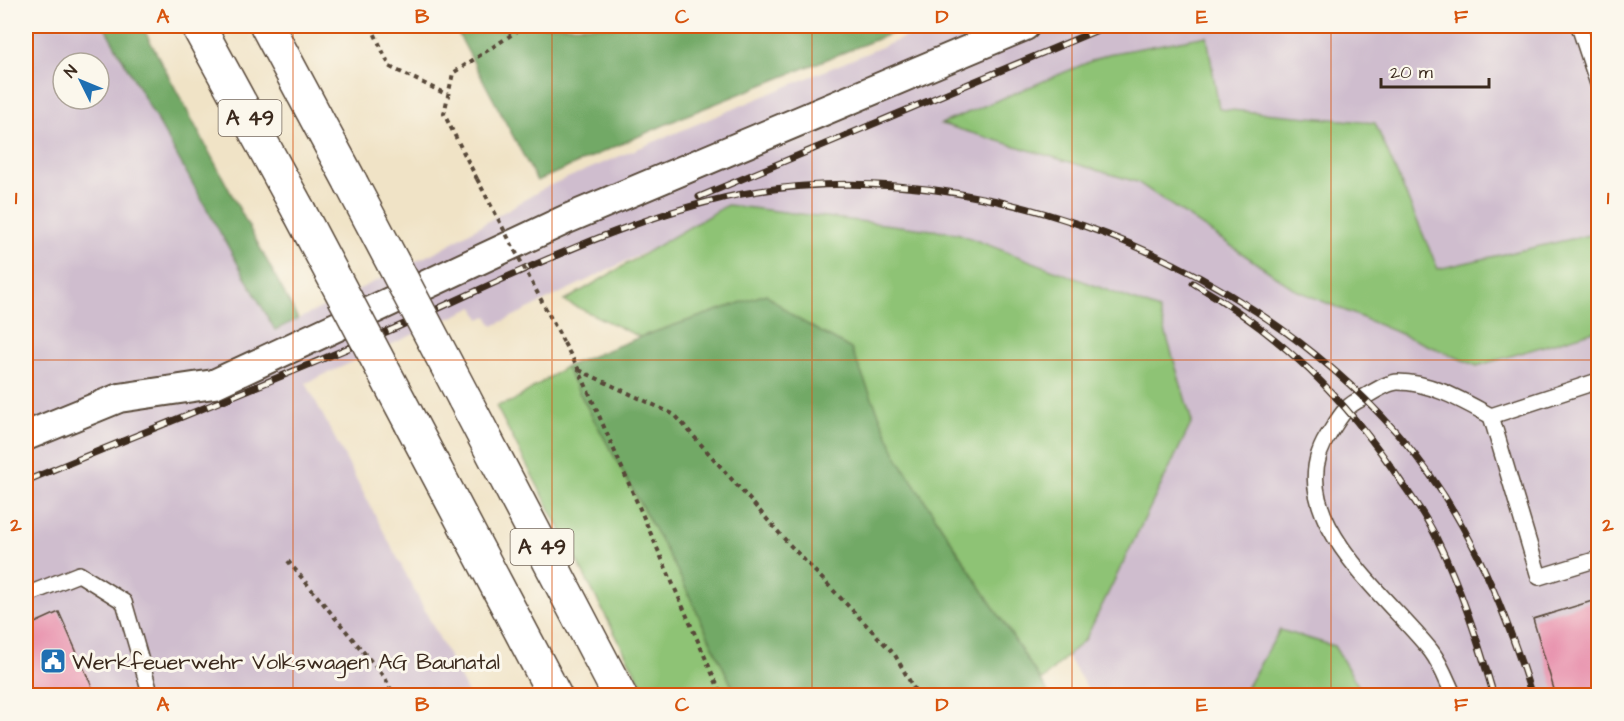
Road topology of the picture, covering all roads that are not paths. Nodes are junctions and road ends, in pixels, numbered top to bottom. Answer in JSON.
{"nodes":[{"id":1,"x":198,"y":26,"type":"edge"},
{"id":2,"x":267,"y":26,"type":"edge"},
{"id":3,"x":1025,"y":26,"type":"edge"},
{"id":4,"x":1579,"y":26,"type":"edge"},
{"id":5,"x":1599,"y":84,"type":"edge"},
{"id":6,"x":1599,"y":381,"type":"edge"},
{"id":7,"x":1491,"y":416,"type":"junction"},
{"id":8,"x":26,"y":436,"type":"edge"},
{"id":9,"x":1599,"y":559,"type":"edge"},
{"id":10,"x":26,"y":595,"type":"edge"},
{"id":11,"x":151,"y":696,"type":"edge"},
{"id":12,"x":555,"y":696,"type":"edge"},
{"id":13,"x":620,"y":696,"type":"edge"},
{"id":14,"x":1454,"y":696,"type":"edge"}],
"edges":[{"from":1,"to":12,"type":"highway","number":"A 49","bridge":true},
{"from":2,"to":13,"type":"highway","number":"A 49","bridge":true},
{"from":3,"to":8,"type":"street"},
{"from":4,"to":5,"type":"lane"},
{"from":6,"to":7,"type":"lane"},
{"from":7,"to":9,"type":"lane"},
{"from":7,"to":14,"type":"lane"},
{"from":10,"to":11,"type":"lane"}]}
